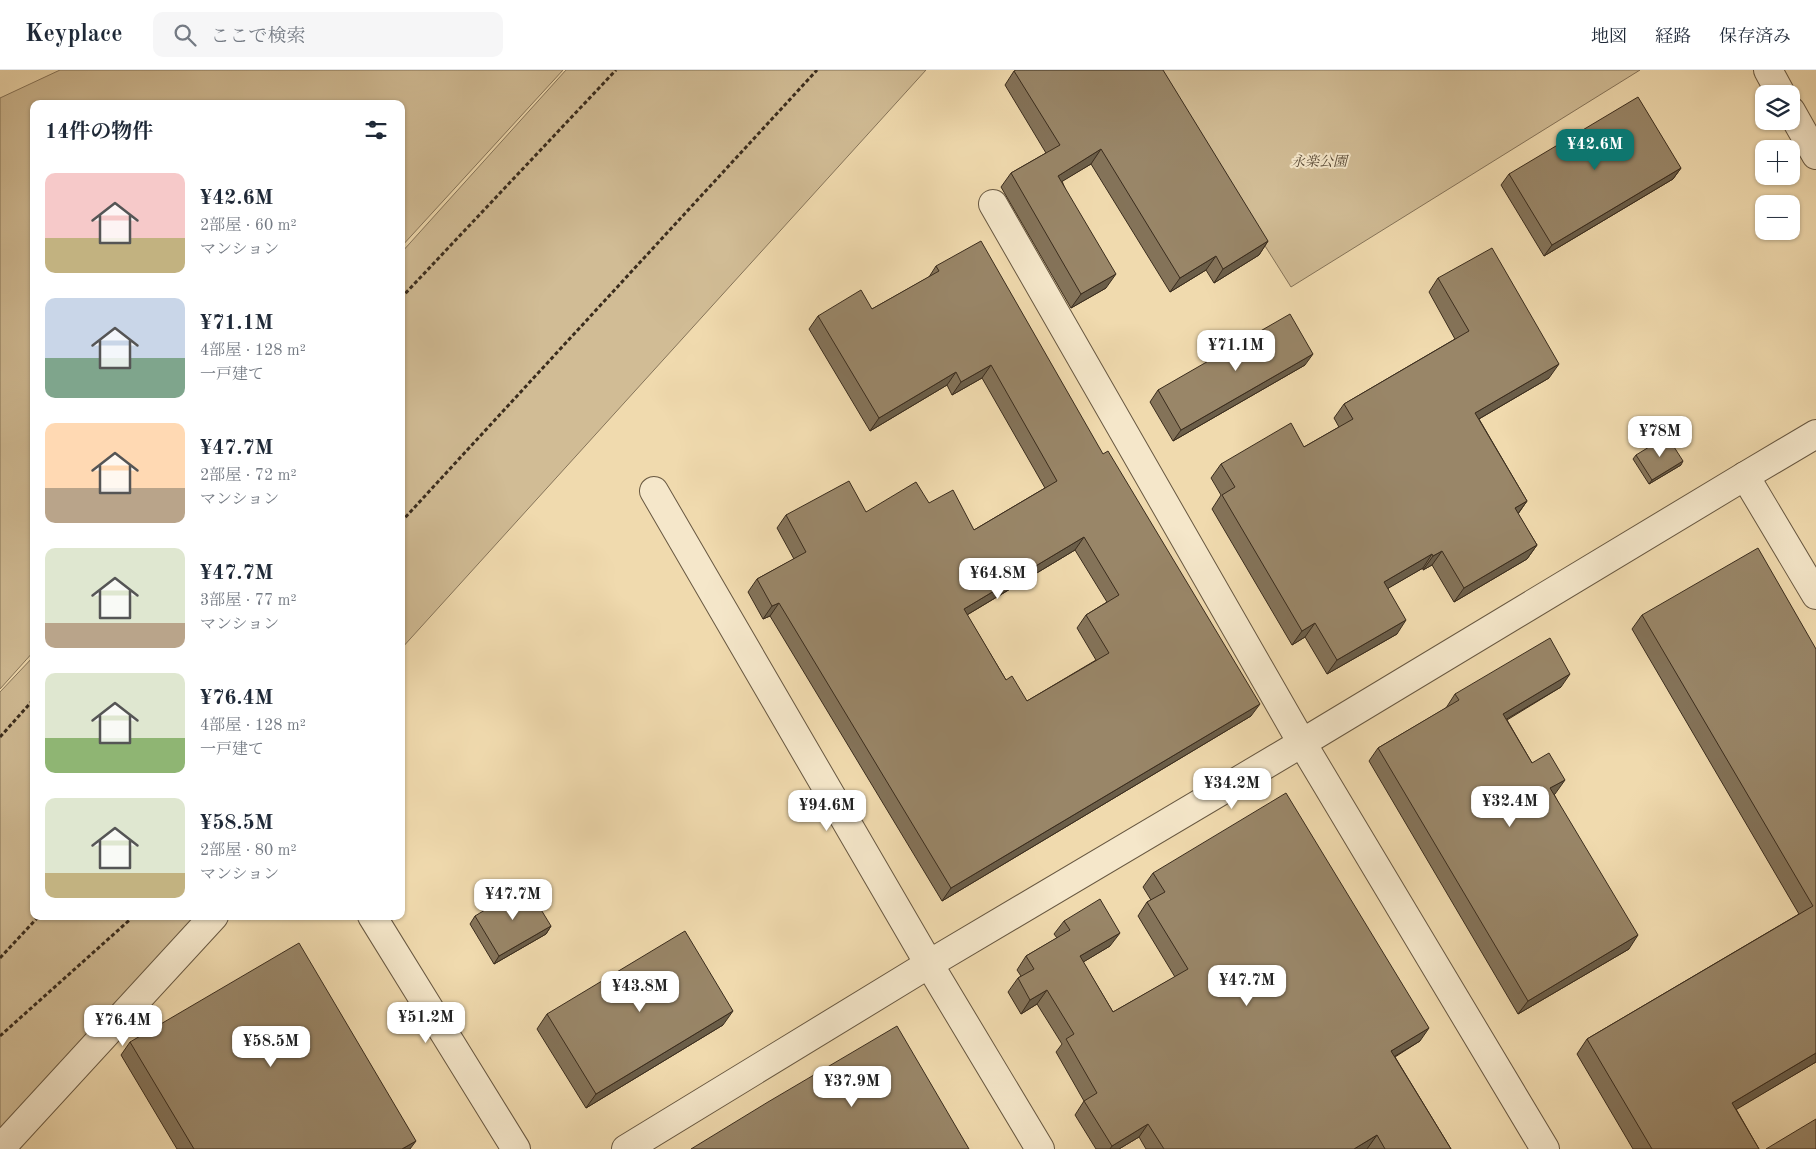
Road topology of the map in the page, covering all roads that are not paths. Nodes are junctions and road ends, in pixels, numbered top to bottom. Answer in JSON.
{"nodes":[{"id":1,"x":1768,"y":70,"type":"edge"},
{"id":2,"x":1777,"y":85,"type":"edge"},
{"id":3,"x":1800,"y":127,"type":"edge"},
{"id":4,"x":1816,"y":155,"type":"edge"},
{"id":5,"x":993,"y":204,"type":"dead end"},
{"id":6,"x":1816,"y":434,"type":"edge"},
{"id":7,"x":1745,"y":476,"type":"junction"},
{"id":8,"x":654,"y":491,"type":"dead end"},
{"id":9,"x":1816,"y":595,"type":"edge"},
{"id":10,"x":1302,"y":743,"type":"junction"},
{"id":11,"x":210,"y":920,"type":"edge"},
{"id":12,"x":374,"y":920,"type":"edge"},
{"id":13,"x":929,"y":964,"type":"junction"},
{"id":14,"x":0,"y":1149,"type":"edge"},
{"id":15,"x":516,"y":1149,"type":"edge"},
{"id":16,"x":626,"y":1149,"type":"edge"},
{"id":17,"x":1040,"y":1149,"type":"edge"},
{"id":18,"x":1545,"y":1149,"type":"edge"}],
"edges":[{"from":1,"to":2,"type":"street"},
{"from":3,"to":4,"type":"street"},
{"from":5,"to":10,"type":"street"},
{"from":6,"to":7,"type":"street"},
{"from":7,"to":9,"type":"street"},
{"from":7,"to":10,"type":"street"},
{"from":8,"to":13,"type":"street"},
{"from":10,"to":13,"type":"street"},
{"from":10,"to":18,"type":"street"},
{"from":11,"to":14,"type":"street"},
{"from":12,"to":15,"type":"street"},
{"from":13,"to":16,"type":"street"},
{"from":13,"to":17,"type":"street"}]}
